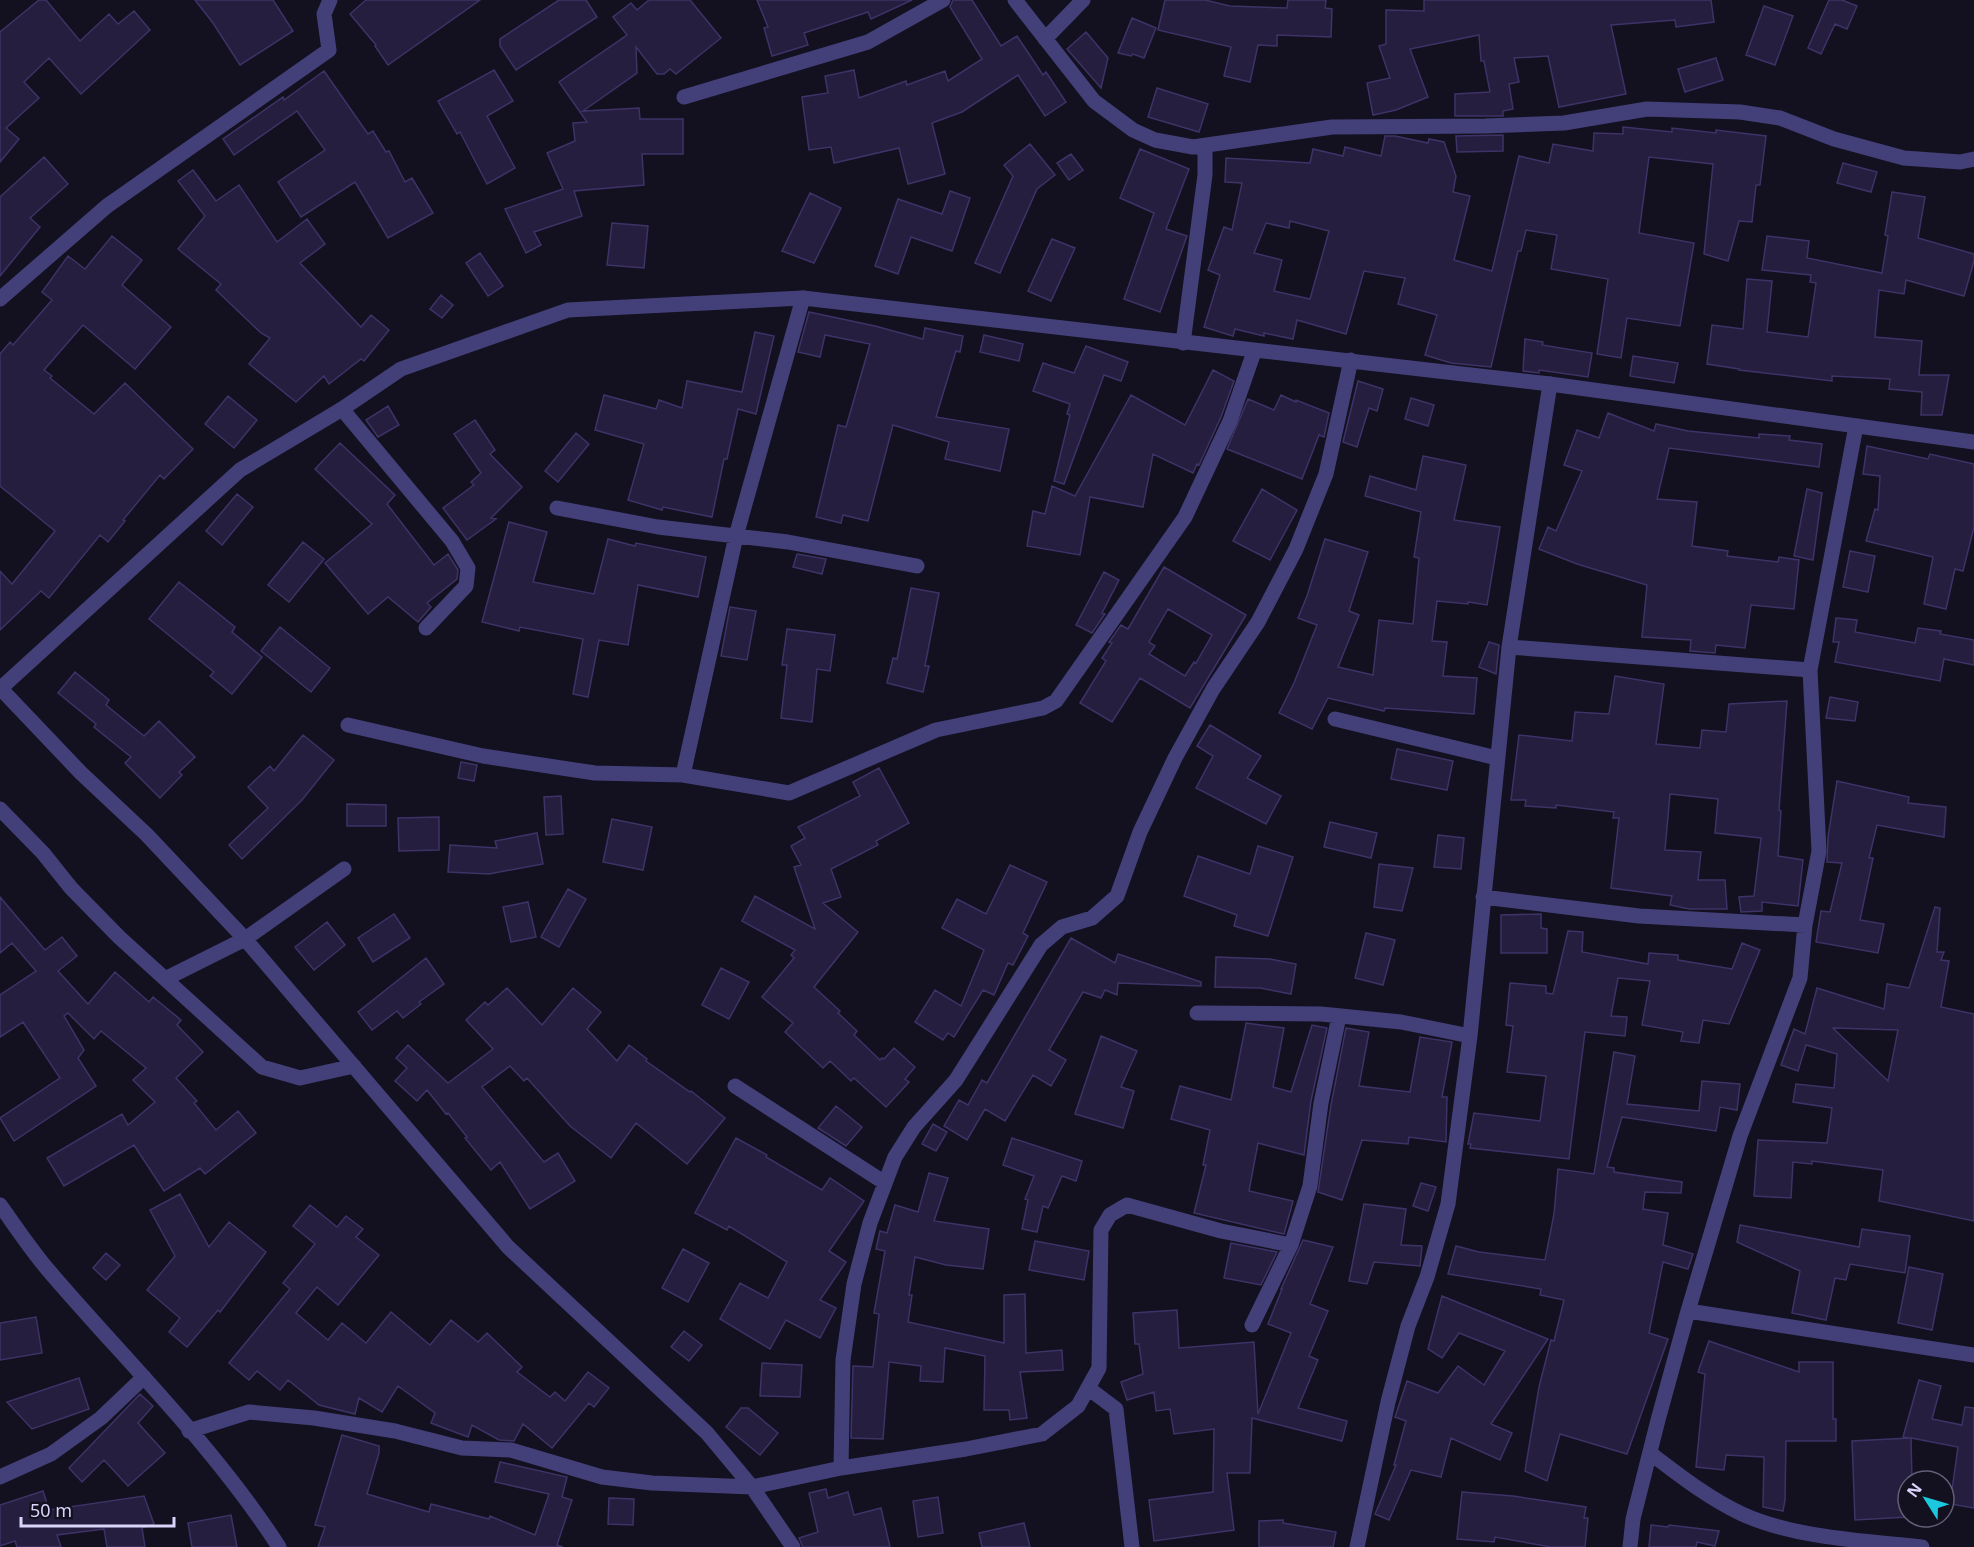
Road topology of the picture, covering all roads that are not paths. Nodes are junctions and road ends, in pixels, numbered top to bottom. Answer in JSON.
{"nodes":[{"id":1,"x":330,"y":0,"type":"edge"},
{"id":2,"x":943,"y":0,"type":"edge"},
{"id":3,"x":1015,"y":0,"type":"edge"},
{"id":4,"x":1083,"y":0,"type":"edge"},
{"id":5,"x":1045,"y":39,"type":"junction"},
{"id":6,"x":684,"y":97,"type":"dead end"},
{"id":7,"x":1206,"y":146,"type":"junction"},
{"id":8,"x":1974,"y":159,"type":"edge"},
{"id":9,"x":803,"y":298,"type":"junction"},
{"id":10,"x":0,"y":299,"type":"edge"},
{"id":11,"x":1183,"y":343,"type":"junction"},
{"id":12,"x":1254,"y":351,"type":"junction"},
{"id":13,"x":1351,"y":360,"type":"junction"},
{"id":14,"x":1550,"y":384,"type":"junction"},
{"id":15,"x":342,"y":409,"type":"junction"},
{"id":16,"x":1856,"y":426,"type":"junction"},
{"id":17,"x":1974,"y":442,"type":"edge"},
{"id":18,"x":557,"y":508,"type":"dead end"},
{"id":19,"x":736,"y":536,"type":"junction"},
{"id":20,"x":917,"y":566,"type":"dead end"},
{"id":21,"x":426,"y":628,"type":"dead end"},
{"id":22,"x":1509,"y":647,"type":"junction"},
{"id":23,"x":1810,"y":670,"type":"junction"},
{"id":24,"x":0,"y":688,"type":"edge"},
{"id":25,"x":1335,"y":719,"type":"dead end"},
{"id":26,"x":348,"y":725,"type":"dead end"},
{"id":27,"x":1497,"y":758,"type":"junction"},
{"id":28,"x":682,"y":775,"type":"junction"},
{"id":29,"x":0,"y":809,"type":"edge"},
{"id":30,"x":344,"y":868,"type":"dead end"},
{"id":31,"x":1483,"y":897,"type":"junction"},
{"id":32,"x":1805,"y":925,"type":"junction"},
{"id":33,"x":245,"y":939,"type":"junction"},
{"id":34,"x":165,"y":979,"type":"junction"},
{"id":35,"x":1197,"y":1013,"type":"dead end"},
{"id":36,"x":1339,"y":1016,"type":"junction"},
{"id":37,"x":1470,"y":1036,"type":"junction"},
{"id":38,"x":354,"y":1066,"type":"junction"},
{"id":39,"x":735,"y":1086,"type":"dead end"},
{"id":40,"x":885,"y":1183,"type":"junction"},
{"id":41,"x":0,"y":1205,"type":"edge"},
{"id":42,"x":1291,"y":1245,"type":"junction"},
{"id":43,"x":1688,"y":1311,"type":"junction"},
{"id":44,"x":1252,"y":1325,"type":"dead end"},
{"id":45,"x":1974,"y":1355,"type":"edge"},
{"id":46,"x":144,"y":1377,"type":"junction"},
{"id":47,"x":1088,"y":1388,"type":"junction"},
{"id":48,"x":189,"y":1431,"type":"junction"},
{"id":49,"x":1650,"y":1453,"type":"junction"},
{"id":50,"x":841,"y":1468,"type":"junction"},
{"id":51,"x":0,"y":1477,"type":"edge"},
{"id":52,"x":752,"y":1487,"type":"junction"},
{"id":53,"x":279,"y":1547,"type":"edge"},
{"id":54,"x":793,"y":1547,"type":"edge"},
{"id":55,"x":1132,"y":1547,"type":"edge"},
{"id":56,"x":1357,"y":1547,"type":"edge"},
{"id":57,"x":1630,"y":1547,"type":"edge"},
{"id":58,"x":1922,"y":1547,"type":"edge"}],
"edges":[{"from":1,"to":10,"type":"street"},
{"from":2,"to":6,"type":"street"},
{"from":3,"to":5,"type":"street"},
{"from":4,"to":5,"type":"street"},
{"from":5,"to":7,"type":"street"},
{"from":7,"to":8,"type":"street"},
{"from":7,"to":11,"type":"street"},
{"from":9,"to":11,"type":"street"},
{"from":9,"to":15,"type":"street"},
{"from":9,"to":19,"type":"street"},
{"from":11,"to":12,"type":"street"},
{"from":12,"to":13,"type":"street"},
{"from":12,"to":28,"type":"street"},
{"from":13,"to":14,"type":"street"},
{"from":13,"to":40,"type":"street"},
{"from":14,"to":16,"type":"street"},
{"from":14,"to":22,"type":"street"},
{"from":15,"to":21,"type":"street"},
{"from":15,"to":24,"type":"street"},
{"from":16,"to":17,"type":"street"},
{"from":16,"to":23,"type":"street"},
{"from":18,"to":19,"type":"street"},
{"from":19,"to":20,"type":"street"},
{"from":19,"to":28,"type":"street"},
{"from":22,"to":23,"type":"street"},
{"from":22,"to":27,"type":"street"},
{"from":23,"to":32,"type":"street"},
{"from":24,"to":33,"type":"street"},
{"from":25,"to":27,"type":"street"},
{"from":26,"to":28,"type":"street"},
{"from":27,"to":31,"type":"street"},
{"from":29,"to":34,"type":"street"},
{"from":30,"to":33,"type":"street"},
{"from":31,"to":32,"type":"street"},
{"from":31,"to":37,"type":"street"},
{"from":32,"to":43,"type":"street"},
{"from":33,"to":34,"type":"street"},
{"from":33,"to":38,"type":"street"},
{"from":34,"to":38,"type":"street"},
{"from":35,"to":36,"type":"street"},
{"from":36,"to":37,"type":"street"},
{"from":36,"to":42,"type":"street"},
{"from":37,"to":56,"type":"street"},
{"from":38,"to":52,"type":"street"},
{"from":39,"to":40,"type":"street"},
{"from":40,"to":50,"type":"street"},
{"from":41,"to":46,"type":"street"},
{"from":42,"to":44,"type":"street"},
{"from":42,"to":47,"type":"street"},
{"from":43,"to":45,"type":"street"},
{"from":43,"to":49,"type":"street"},
{"from":46,"to":48,"type":"street"},
{"from":46,"to":51,"type":"street"},
{"from":47,"to":50,"type":"street"},
{"from":47,"to":55,"type":"street"},
{"from":48,"to":52,"type":"street"},
{"from":48,"to":53,"type":"street"},
{"from":49,"to":57,"type":"street"},
{"from":49,"to":58,"type":"street"},
{"from":50,"to":52,"type":"street"},
{"from":52,"to":54,"type":"street"}]}
